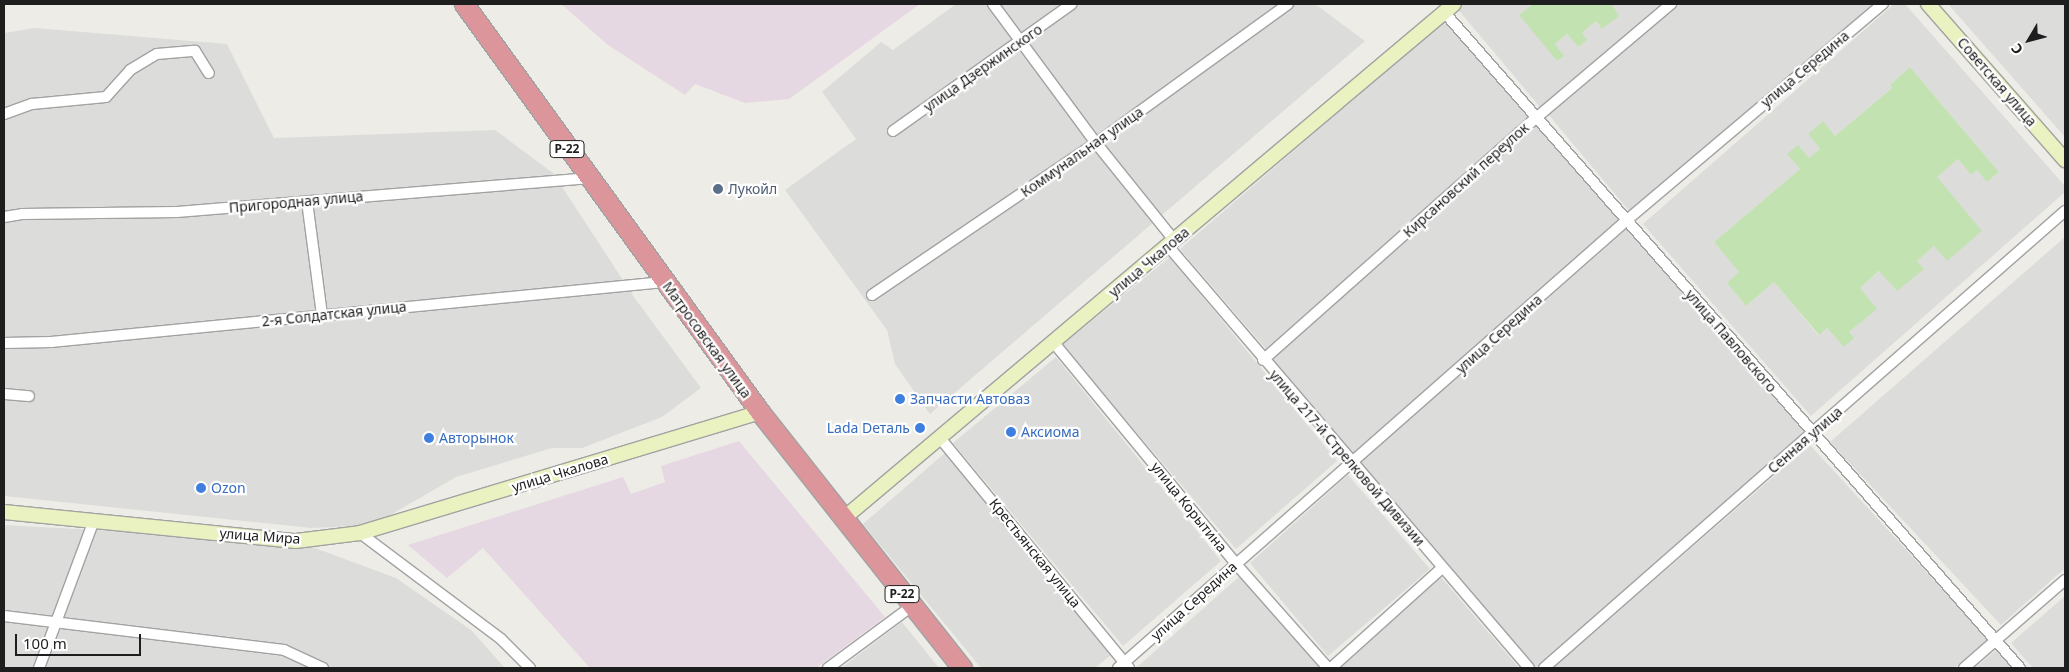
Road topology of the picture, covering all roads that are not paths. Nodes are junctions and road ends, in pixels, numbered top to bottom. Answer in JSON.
{"nodes":[{"id":1,"x":464,"y":4,"type":"edge"},
{"id":2,"x":993,"y":4,"type":"edge"},
{"id":3,"x":1072,"y":4,"type":"edge"},
{"id":4,"x":1288,"y":4,"type":"edge"},
{"id":5,"x":1671,"y":4,"type":"edge"},
{"id":6,"x":1883,"y":4,"type":"edge"},
{"id":7,"x":1928,"y":4,"type":"edge"},
{"id":8,"x":1449,"y":8,"type":"edge"},
{"id":9,"x":1022,"y":42,"type":"junction"},
{"id":10,"x":209,"y":73,"type":"dead end"},
{"id":11,"x":4,"y":114,"type":"edge"},
{"id":12,"x":1536,"y":118,"type":"junction"},
{"id":13,"x":893,"y":131,"type":"dead end"},
{"id":14,"x":1096,"y":143,"type":"junction"},
{"id":15,"x":2065,"y":160,"type":"edge"},
{"id":16,"x":588,"y":178,"type":"junction"},
{"id":17,"x":307,"y":201,"type":"junction"},
{"id":18,"x":2065,"y":211,"type":"edge"},
{"id":19,"x":4,"y":217,"type":"edge"},
{"id":20,"x":1627,"y":220,"type":"junction"},
{"id":21,"x":1171,"y":243,"type":"junction"},
{"id":22,"x":664,"y":282,"type":"junction"},
{"id":23,"x":872,"y":295,"type":"dead end"},
{"id":24,"x":322,"y":315,"type":"junction"},
{"id":25,"x":4,"y":342,"type":"edge"},
{"id":26,"x":1054,"y":343,"type":"junction"},
{"id":27,"x":1263,"y":360,"type":"junction"},
{"id":28,"x":4,"y":394,"type":"edge"},
{"id":29,"x":29,"y":396,"type":"dead end"},
{"id":30,"x":760,"y":412,"type":"junction"},
{"id":31,"x":1812,"y":435,"type":"junction"},
{"id":32,"x":940,"y":438,"type":"junction"},
{"id":33,"x":1352,"y":464,"type":"junction"},
{"id":34,"x":4,"y":512,"type":"edge"},
{"id":35,"x":94,"y":520,"type":"junction"},
{"id":36,"x":843,"y":520,"type":"junction"},
{"id":37,"x":360,"y":533,"type":"junction"},
{"id":38,"x":1236,"y":564,"type":"junction"},
{"id":39,"x":1442,"y":568,"type":"junction"},
{"id":40,"x":2065,"y":580,"type":"edge"},
{"id":41,"x":912,"y":606,"type":"junction"},
{"id":42,"x":4,"y":616,"type":"edge"},
{"id":43,"x":55,"y":622,"type":"junction"},
{"id":44,"x":1996,"y":641,"type":"junction"},
{"id":45,"x":1124,"y":666,"type":"edge"},
{"id":46,"x":39,"y":668,"type":"edge"},
{"id":47,"x":323,"y":668,"type":"edge"},
{"id":48,"x":530,"y":668,"type":"edge"},
{"id":49,"x":828,"y":668,"type":"edge"},
{"id":50,"x":962,"y":668,"type":"edge"},
{"id":51,"x":1329,"y":668,"type":"edge"},
{"id":52,"x":1529,"y":668,"type":"edge"},
{"id":53,"x":1544,"y":668,"type":"edge"},
{"id":54,"x":1964,"y":668,"type":"edge"},
{"id":55,"x":2020,"y":668,"type":"edge"}],
"edges":[{"from":1,"to":16,"type":"highway","name":"Матросовская улица","number":"Р-22"},
{"from":2,"to":9,"type":"street","name":"улица 217-й Стрелковой Дивизии"},
{"from":3,"to":9,"type":"street","name":"улица Дзержинского"},
{"from":4,"to":14,"type":"street","name":"Коммунальная улица"},
{"from":5,"to":12,"type":"street","name":"Кирсановский переулок"},
{"from":6,"to":20,"type":"street","name":"улица Середина"},
{"from":7,"to":15,"type":"street","name":"Советская улица"},
{"from":8,"to":12,"type":"street","name":"улица Павловского"},
{"from":8,"to":21,"type":"street","name":"улица Чкалова"},
{"from":9,"to":13,"type":"street","name":"улица Дзержинского"},
{"from":9,"to":14,"type":"street","name":"улица 217-й Стрелковой Дивизии"},
{"from":10,"to":11,"type":"street"},
{"from":12,"to":20,"type":"street","name":"улица Павловского"},
{"from":12,"to":27,"type":"street","name":"Кирсановский переулок"},
{"from":14,"to":21,"type":"street","name":"улица 217-й Стрелковой Дивизии"},
{"from":14,"to":23,"type":"street","name":"Коммунальная улица"},
{"from":16,"to":17,"type":"street","name":"Пригородная улица"},
{"from":16,"to":22,"type":"highway","name":"Матросовская улица","number":"Р-22"},
{"from":17,"to":19,"type":"street","name":"Пригородная улица"},
{"from":17,"to":24,"type":"street"},
{"from":18,"to":31,"type":"street","name":"Сенная улица"},
{"from":20,"to":31,"type":"street","name":"улица Павловского"},
{"from":20,"to":33,"type":"street","name":"улица Середина"},
{"from":21,"to":26,"type":"street","name":"улица Чкалова"},
{"from":21,"to":27,"type":"street","name":"улица 217-й Стрелковой Дивизии"},
{"from":22,"to":24,"type":"street","name":"2-я Солдатская улица"},
{"from":22,"to":30,"type":"highway","name":"Матросовская улица","number":"Р-22"},
{"from":24,"to":25,"type":"street","name":"2-я Солдатская улица"},
{"from":26,"to":32,"type":"street","name":"улица Чкалова"},
{"from":26,"to":38,"type":"street","name":"улица Корытина"},
{"from":27,"to":33,"type":"street","name":"улица 217-й Стрелковой Дивизии"},
{"from":28,"to":29,"type":"street"},
{"from":30,"to":36,"type":"highway","name":"Матросовская улица","number":"Р-22"},
{"from":30,"to":37,"type":"street","name":"улица Чкалова"},
{"from":31,"to":44,"type":"street","name":"улица Павловского"},
{"from":31,"to":53,"type":"street","name":"Сенная улица"},
{"from":32,"to":36,"type":"street","name":"улица Чкалова"},
{"from":32,"to":45,"type":"street","name":"Крестьянская улица"},
{"from":33,"to":38,"type":"street","name":"улица Середина"},
{"from":33,"to":39,"type":"street","name":"улица 217-й Стрелковой Дивизии"},
{"from":34,"to":35,"type":"street","name":"улица Мира"},
{"from":35,"to":37,"type":"street","name":"улица Мира"},
{"from":35,"to":43,"type":"street"},
{"from":36,"to":41,"type":"highway","name":"Матросовская улица","number":"Р-22"},
{"from":37,"to":48,"type":"street"},
{"from":38,"to":45,"type":"street","name":"улица Середина"},
{"from":38,"to":51,"type":"street","name":"улица Корытина"},
{"from":39,"to":51,"type":"street"},
{"from":39,"to":52,"type":"street","name":"улица 217-й Стрелковой Дивизии"},
{"from":40,"to":44,"type":"street"},
{"from":41,"to":49,"type":"street"},
{"from":41,"to":50,"type":"highway","name":"Матросовская улица","number":"Р-22"},
{"from":42,"to":43,"type":"street"},
{"from":43,"to":46,"type":"street"},
{"from":43,"to":47,"type":"street"},
{"from":44,"to":54,"type":"street"},
{"from":44,"to":55,"type":"street","name":"улица Павловского"}]}
